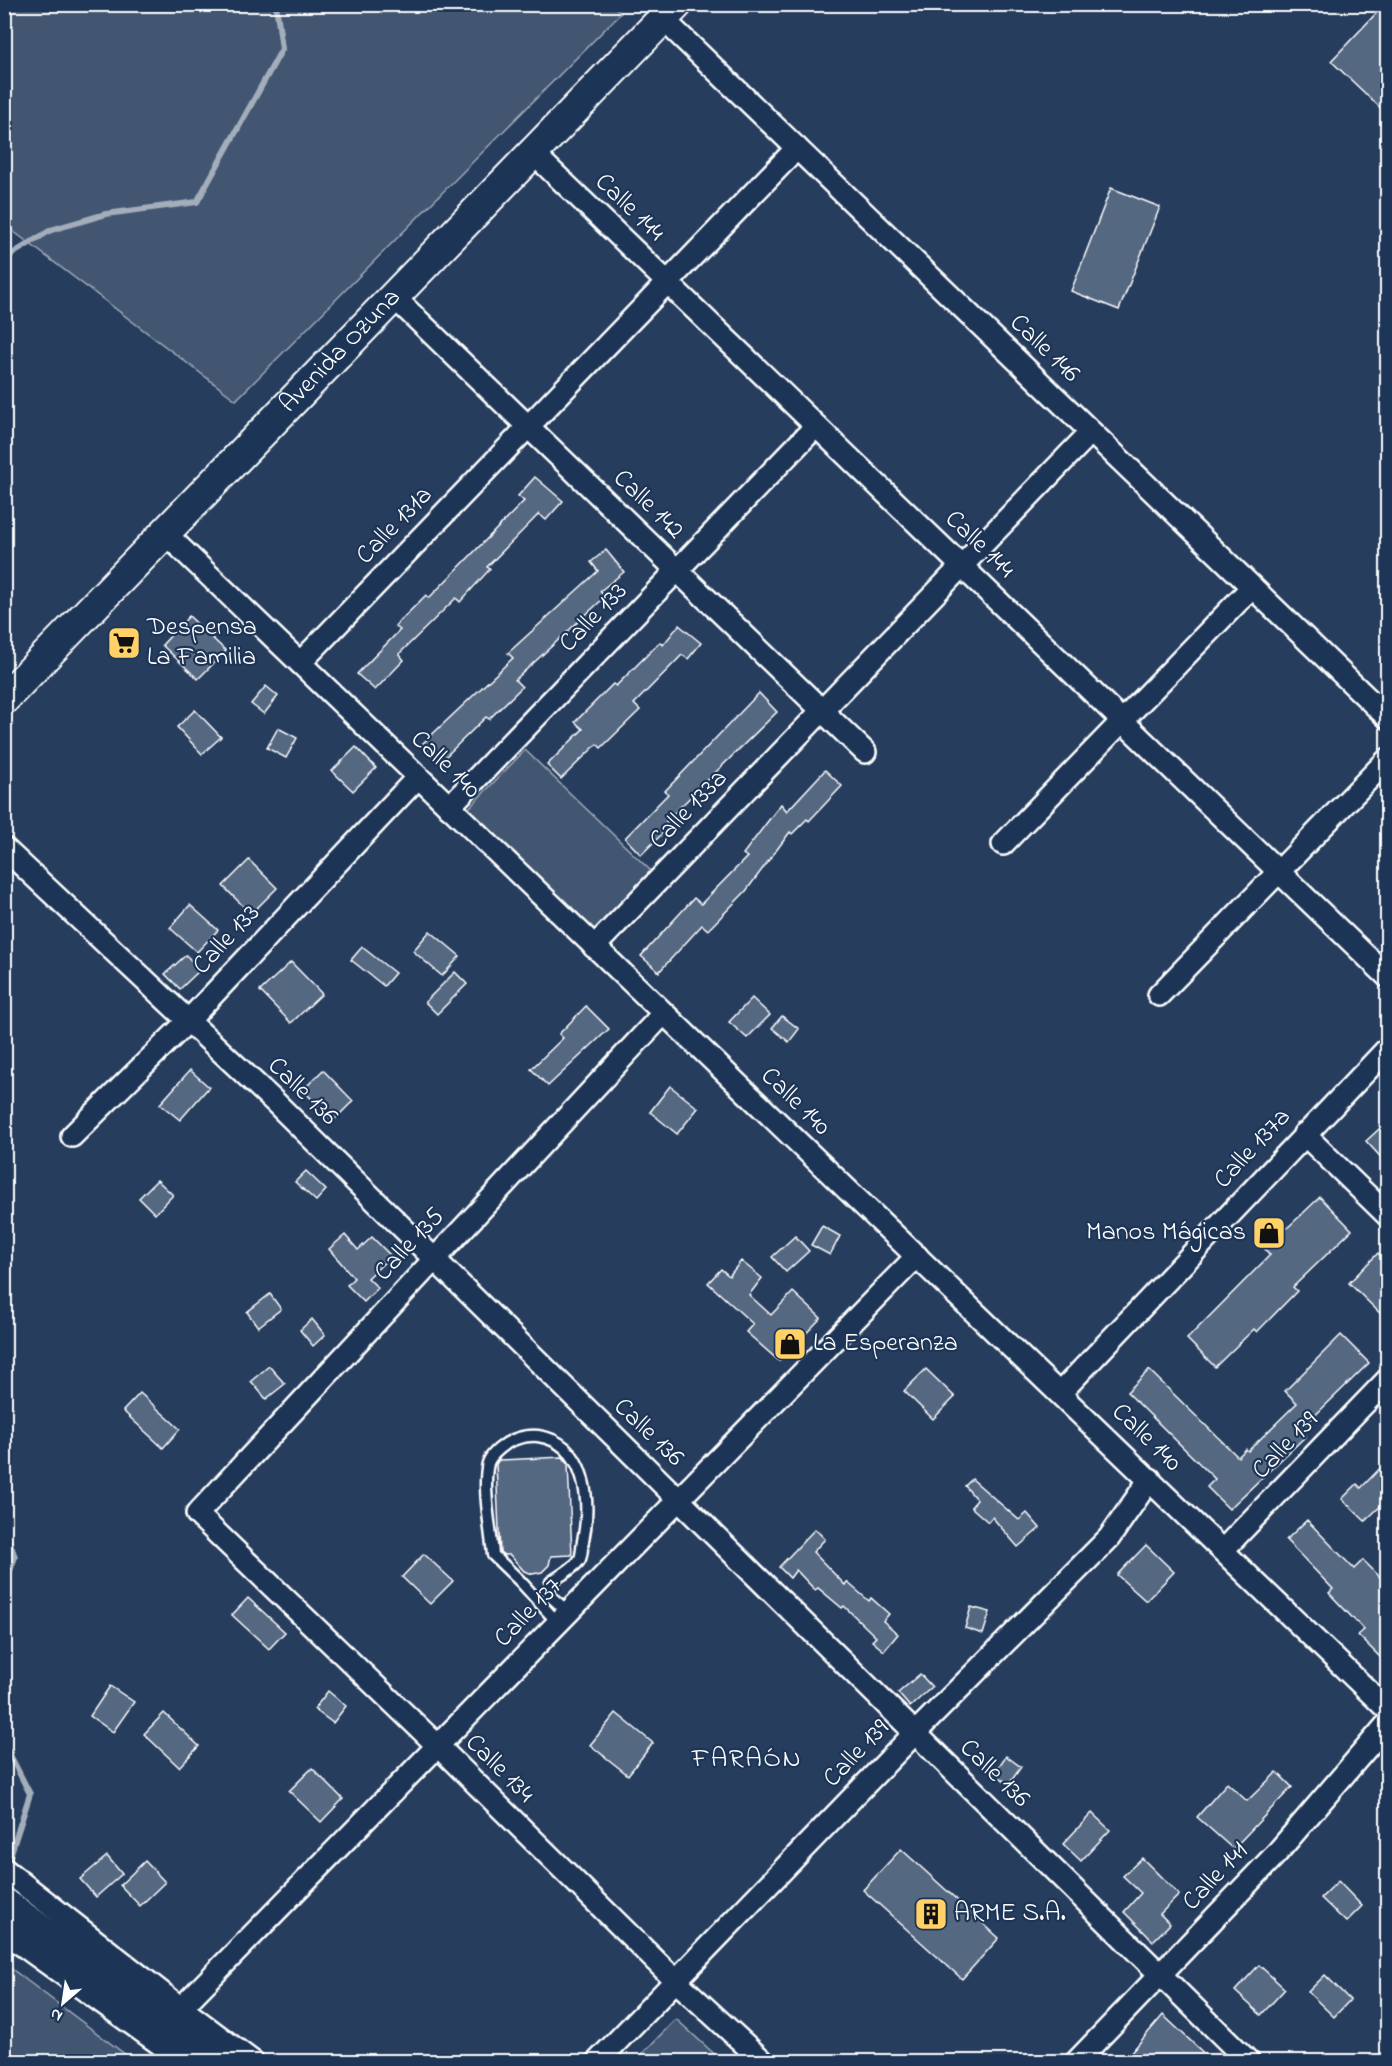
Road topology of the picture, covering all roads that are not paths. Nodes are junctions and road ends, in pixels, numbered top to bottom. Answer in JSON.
{"nodes":[{"id":1,"x":670,"y":12,"type":"edge"},
{"id":2,"x":797,"y":148,"type":"junction"},
{"id":3,"x":533,"y":153,"type":"junction"},
{"id":4,"x":667,"y":282,"type":"junction"},
{"id":5,"x":394,"y":297,"type":"junction"},
{"id":6,"x":816,"y":426,"type":"junction"},
{"id":7,"x":528,"y":427,"type":"junction"},
{"id":8,"x":1091,"y":432,"type":"junction"},
{"id":9,"x":165,"y":533,"type":"junction"},
{"id":10,"x":962,"y":566,"type":"junction"},
{"id":11,"x":678,"y":571,"type":"junction"},
{"id":12,"x":1252,"y":587,"type":"junction"},
{"id":13,"x":300,"y":663,"type":"junction"},
{"id":14,"x":4,"y":699,"type":"edge"},
{"id":15,"x":823,"y":711,"type":"junction"},
{"id":16,"x":1388,"y":718,"type":"edge"},
{"id":17,"x":1122,"y":721,"type":"junction"},
{"id":18,"x":866,"y":752,"type":"dead end"},
{"id":19,"x":1388,"y":759,"type":"edge"},
{"id":20,"x":418,"y":777,"type":"junction"},
{"id":21,"x":449,"y":807,"type":"junction"},
{"id":22,"x":1003,"y":844,"type":"dead end"},
{"id":23,"x":4,"y":848,"type":"edge"},
{"id":24,"x":1278,"y":871,"type":"junction"},
{"id":25,"x":594,"y":947,"type":"junction"},
{"id":26,"x":1388,"y":977,"type":"edge"},
{"id":27,"x":1159,"y":995,"type":"dead end"},
{"id":28,"x":663,"y":1014,"type":"junction"},
{"id":29,"x":188,"y":1021,"type":"junction"},
{"id":30,"x":1388,"y":1048,"type":"edge"},
{"id":31,"x":1304,"y":1134,"type":"junction"},
{"id":32,"x":72,"y":1136,"type":"dead end"},
{"id":33,"x":1388,"y":1216,"type":"edge"},
{"id":34,"x":917,"y":1256,"type":"junction"},
{"id":35,"x":433,"y":1260,"type":"junction"},
{"id":36,"x":1388,"y":1379,"type":"edge"},
{"id":37,"x":1060,"y":1393,"type":"junction"},
{"id":38,"x":1150,"y":1479,"type":"junction"},
{"id":39,"x":678,"y":1500,"type":"junction"},
{"id":40,"x":197,"y":1514,"type":"joint"},
{"id":41,"x":1223,"y":1550,"type":"junction"},
{"id":42,"x":563,"y":1618,"type":"junction"},
{"id":43,"x":1386,"y":1709,"type":"edge"},
{"id":44,"x":914,"y":1734,"type":"junction"},
{"id":45,"x":438,"y":1746,"type":"junction"},
{"id":46,"x":4,"y":1869,"type":"edge"},
{"id":47,"x":12,"y":1920,"type":"edge"},
{"id":48,"x":1161,"y":1975,"type":"junction"},
{"id":49,"x":675,"y":1980,"type":"junction"},
{"id":50,"x":181,"y":2008,"type":"junction"},
{"id":51,"x":185,"y":2061,"type":"edge"},
{"id":52,"x":220,"y":2061,"type":"edge"},
{"id":53,"x":253,"y":2061,"type":"edge"},
{"id":54,"x":597,"y":2061,"type":"edge"},
{"id":55,"x":764,"y":2061,"type":"edge"},
{"id":56,"x":1076,"y":2061,"type":"edge"},
{"id":57,"x":1249,"y":2061,"type":"edge"}],
"edges":[{"from":1,"to":2,"type":"street","name":"Calle 146"},
{"from":1,"to":3,"type":"main road","name":"Avenida Ozuna"},
{"from":2,"to":4,"type":"street","name":"Calle 131a"},
{"from":2,"to":8,"type":"street","name":"Calle 146"},
{"from":3,"to":4,"type":"street","name":"Calle 144"},
{"from":3,"to":5,"type":"main road","name":"Avenida Ozuna"},
{"from":4,"to":6,"type":"street","name":"Calle 144"},
{"from":4,"to":7,"type":"street","name":"Calle 131a"},
{"from":5,"to":7,"type":"street","name":"Calle 142"},
{"from":5,"to":9,"type":"main road","name":"Avenida Ozuna"},
{"from":6,"to":10,"type":"street","name":"Calle 144"},
{"from":6,"to":11,"type":"street","name":"Calle 133"},
{"from":7,"to":11,"type":"street","name":"Calle 142"},
{"from":7,"to":13,"type":"street","name":"Calle 131a"},
{"from":8,"to":10,"type":"street","name":"Calle 133a"},
{"from":8,"to":12,"type":"street","name":"Calle 146"},
{"from":9,"to":13,"type":"street","name":"Calle 140"},
{"from":9,"to":14,"type":"main road","name":"Avenida Ozuna"},
{"from":10,"to":15,"type":"street","name":"Calle 133a"},
{"from":10,"to":17,"type":"street","name":"Calle 144"},
{"from":11,"to":15,"type":"street","name":"Calle 142"},
{"from":11,"to":21,"type":"street","name":"Calle 133"},
{"from":12,"to":16,"type":"street","name":"Calle 146"},
{"from":12,"to":17,"type":"street"},
{"from":13,"to":20,"type":"street","name":"Calle 140"},
{"from":15,"to":18,"type":"street","name":"Calle 142"},
{"from":15,"to":25,"type":"street","name":"Calle 133a"},
{"from":17,"to":22,"type":"street"},
{"from":17,"to":24,"type":"street","name":"Calle 144"},
{"from":19,"to":24,"type":"street"},
{"from":20,"to":21,"type":"street","name":"Calle 140"},
{"from":20,"to":29,"type":"street","name":"Calle 133"},
{"from":21,"to":25,"type":"street","name":"Calle 140"},
{"from":23,"to":29,"type":"street","name":"Calle 136"},
{"from":24,"to":26,"type":"street","name":"Calle 144"},
{"from":24,"to":27,"type":"street"},
{"from":25,"to":28,"type":"street","name":"Calle 140"},
{"from":28,"to":34,"type":"street","name":"Calle 140"},
{"from":28,"to":35,"type":"street","name":"Calle 135"},
{"from":29,"to":32,"type":"street","name":"Calle 133"},
{"from":29,"to":35,"type":"street","name":"Calle 136"},
{"from":30,"to":31,"type":"street","name":"Calle 137a"},
{"from":31,"to":33,"type":"street"},
{"from":31,"to":37,"type":"street","name":"Calle 137a"},
{"from":34,"to":37,"type":"street","name":"Calle 140"},
{"from":34,"to":39,"type":"street","name":"Calle 137"},
{"from":35,"to":39,"type":"street","name":"Calle 136"},
{"from":35,"to":40,"type":"street","name":"Calle 135"},
{"from":36,"to":41,"type":"street","name":"Calle 139"},
{"from":37,"to":38,"type":"street","name":"Calle 140"},
{"from":38,"to":41,"type":"street","name":"Calle 140"},
{"from":38,"to":44,"type":"street","name":"Calle 139"},
{"from":39,"to":42,"type":"street","name":"Calle 137"},
{"from":39,"to":44,"type":"street","name":"Calle 136"},
{"from":40,"to":45,"type":"street","name":"Calle 134"},
{"from":41,"to":43,"type":"street","name":"Calle 140"},
{"from":42,"to":42,"type":"lane"},
{"from":42,"to":45,"type":"street","name":"Calle 137"},
{"from":43,"to":48,"type":"street","name":"Calle 141"},
{"from":44,"to":48,"type":"street","name":"Calle 136"},
{"from":44,"to":49,"type":"street","name":"Calle 139"},
{"from":45,"to":49,"type":"street","name":"Calle 134"},
{"from":45,"to":50,"type":"street","name":"Calle 137"},
{"from":46,"to":50,"type":"street"},
{"from":47,"to":51,"type":"street"},
{"from":47,"to":52,"type":"highway"},
{"from":48,"to":56,"type":"street","name":"Calle 141"},
{"from":48,"to":57,"type":"street","name":"Calle 136"},
{"from":49,"to":54,"type":"street","name":"Calle 139"},
{"from":49,"to":55,"type":"street","name":"Calle 134"},
{"from":50,"to":53,"type":"street"}]}
